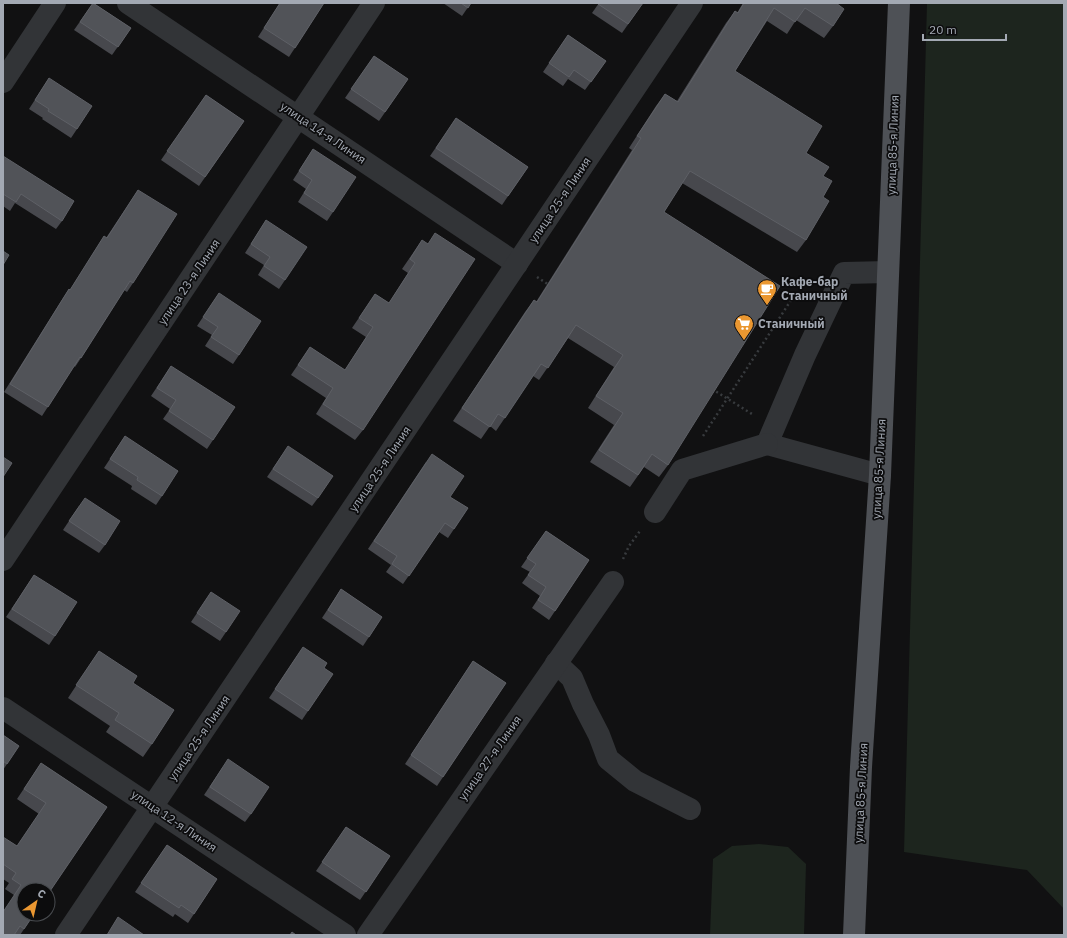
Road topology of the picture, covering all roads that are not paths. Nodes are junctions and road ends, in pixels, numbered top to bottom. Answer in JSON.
{"nodes":[{"id":1,"x":55,"y":3,"type":"edge"},
{"id":2,"x":128,"y":3,"type":"edge"},
{"id":3,"x":374,"y":3,"type":"edge"},
{"id":4,"x":692,"y":3,"type":"edge"},
{"id":5,"x":898,"y":3,"type":"edge"},
{"id":6,"x":3,"y":82,"type":"edge"},
{"id":7,"x":299,"y":117,"type":"junction"},
{"id":8,"x":517,"y":264,"type":"junction"},
{"id":9,"x":888,"y":272,"type":"junction"},
{"id":10,"x":771,"y":436,"type":"junction"},
{"id":11,"x":880,"y":475,"type":"junction"},
{"id":12,"x":655,"y":512,"type":"road end"},
{"id":13,"x":3,"y":560,"type":"edge"},
{"id":14,"x":613,"y":582,"type":"road end"},
{"id":15,"x":556,"y":663,"type":"junction"},
{"id":16,"x":3,"y":708,"type":"edge"},
{"id":17,"x":153,"y":807,"type":"junction"},
{"id":18,"x":690,"y":809,"type":"dead end"},
{"id":19,"x":66,"y":935,"type":"edge"},
{"id":20,"x":345,"y":935,"type":"edge"},
{"id":21,"x":368,"y":935,"type":"edge"},
{"id":22,"x":854,"y":935,"type":"edge"}],
"edges":[{"from":1,"to":6,"type":"street"},
{"from":2,"to":7,"type":"street","name":"улица 14-я Линия"},
{"from":3,"to":7,"type":"street","name":"улица 23-я Линия"},
{"from":4,"to":8,"type":"street","name":"улица 25-я Линия"},
{"from":5,"to":9,"type":"main road","name":"улица 85-я Линия"},
{"from":7,"to":8,"type":"street","name":"улица 14-я Линия"},
{"from":7,"to":13,"type":"street","name":"улица 23-я Линия"},
{"from":8,"to":17,"type":"street","name":"улица 25-я Линия"},
{"from":9,"to":10,"type":"street"},
{"from":9,"to":11,"type":"main road","name":"улица 85-я Линия"},
{"from":10,"to":11,"type":"street"},
{"from":10,"to":12,"type":"street"},
{"from":11,"to":22,"type":"main road","name":"улица 85-я Линия"},
{"from":14,"to":15,"type":"street","name":"улица 27-я Линия"},
{"from":15,"to":18,"type":"street"},
{"from":15,"to":21,"type":"street","name":"улица 27-я Линия"},
{"from":16,"to":17,"type":"street","name":"улица 12-я Линия"},
{"from":17,"to":19,"type":"street","name":"улица 25-я Линия"},
{"from":17,"to":20,"type":"street","name":"улица 12-я Линия"}]}
